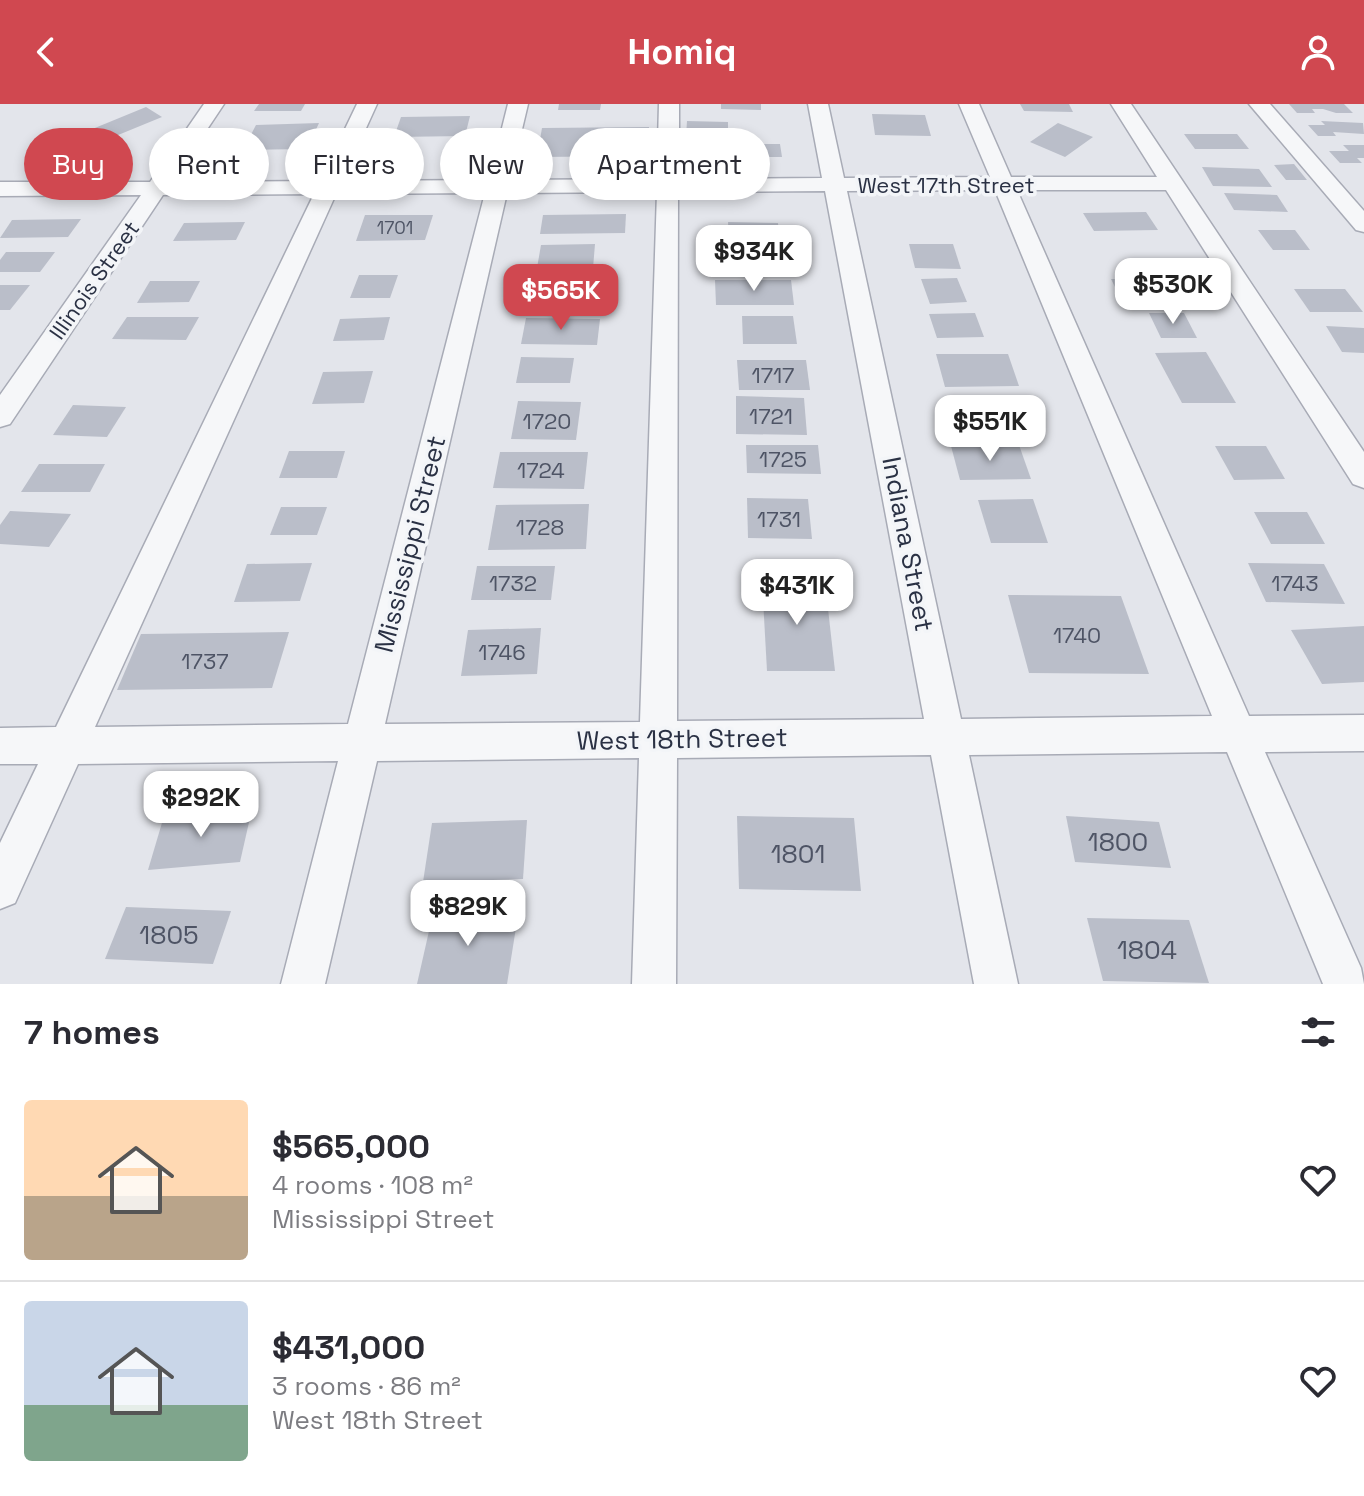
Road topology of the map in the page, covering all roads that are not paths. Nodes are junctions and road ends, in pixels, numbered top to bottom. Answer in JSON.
{"nodes":[{"id":1,"x":214,"y":104,"type":"edge"},
{"id":2,"x":367,"y":104,"type":"edge"},
{"id":3,"x":518,"y":104,"type":"edge"},
{"id":4,"x":669,"y":104,"type":"edge"},
{"id":5,"x":818,"y":104,"type":"edge"},
{"id":6,"x":969,"y":104,"type":"edge"},
{"id":7,"x":1121,"y":104,"type":"edge"},
{"id":8,"x":1259,"y":104,"type":"edge"},
{"id":9,"x":198,"y":128,"type":"edge"},
{"id":10,"x":356,"y":128,"type":"edge"},
{"id":11,"x":512,"y":128,"type":"edge"},
{"id":12,"x":668,"y":128,"type":"edge"},
{"id":13,"x":1173,"y":183,"type":"junction"},
{"id":14,"x":1002,"y":184,"type":"junction"},
{"id":15,"x":770,"y":185,"type":"edge"},
{"id":16,"x":834,"y":185,"type":"junction"},
{"id":17,"x":0,"y":189,"type":"edge"},
{"id":18,"x":149,"y":189,"type":"edge"},
{"id":19,"x":149,"y":200,"type":"edge"},
{"id":20,"x":322,"y":200,"type":"edge"},
{"id":21,"x":495,"y":200,"type":"edge"},
{"id":22,"x":666,"y":200,"type":"edge"},
{"id":23,"x":1364,"y":225,"type":"edge"},
{"id":24,"x":0,"y":417,"type":"edge"},
{"id":25,"x":1362,"y":470,"type":"edge"},
{"id":26,"x":1364,"y":733,"type":"edge"},
{"id":27,"x":1237,"y":734,"type":"junction"},
{"id":28,"x":946,"y":736,"type":"junction"},
{"id":29,"x":656,"y":739,"type":"junction"},
{"id":30,"x":362,"y":742,"type":"junction"},
{"id":31,"x":67,"y":745,"type":"junction"},
{"id":32,"x":0,"y":746,"type":"edge"},
{"id":33,"x":0,"y":888,"type":"edge"},
{"id":34,"x":303,"y":984,"type":"edge"},
{"id":35,"x":654,"y":984,"type":"edge"},
{"id":36,"x":996,"y":984,"type":"edge"},
{"id":37,"x":1345,"y":984,"type":"edge"}],
"edges":[{"from":1,"to":9,"type":"street","name":"Illinois Street"},
{"from":2,"to":10,"type":"street"},
{"from":3,"to":11,"type":"street","name":"Mississippi Street"},
{"from":4,"to":12,"type":"street"},
{"from":5,"to":16,"type":"street","name":"Indiana Street"},
{"from":6,"to":14,"type":"street"},
{"from":7,"to":13,"type":"street"},
{"from":8,"to":23,"type":"street"},
{"from":13,"to":14,"type":"street","name":"West 17th Street"},
{"from":13,"to":25,"type":"street"},
{"from":14,"to":16,"type":"street","name":"West 17th Street"},
{"from":14,"to":27,"type":"street"},
{"from":15,"to":16,"type":"street","name":"West 17th Street"},
{"from":16,"to":28,"type":"street","name":"Indiana Street"},
{"from":17,"to":18,"type":"street","name":"West 17th Street"},
{"from":19,"to":24,"type":"street","name":"Illinois Street"},
{"from":20,"to":31,"type":"street"},
{"from":21,"to":30,"type":"street","name":"Mississippi Street"},
{"from":22,"to":29,"type":"street"},
{"from":26,"to":27,"type":"street","name":"West 18th Street"},
{"from":27,"to":28,"type":"street","name":"West 18th Street"},
{"from":27,"to":37,"type":"street"},
{"from":28,"to":29,"type":"street","name":"West 18th Street"},
{"from":28,"to":36,"type":"street","name":"Indiana Street"},
{"from":29,"to":30,"type":"street","name":"West 18th Street"},
{"from":29,"to":35,"type":"street"},
{"from":30,"to":31,"type":"street","name":"West 18th Street"},
{"from":30,"to":34,"type":"street","name":"Mississippi Street"},
{"from":31,"to":32,"type":"street","name":"West 18th Street"},
{"from":31,"to":33,"type":"street"}]}
